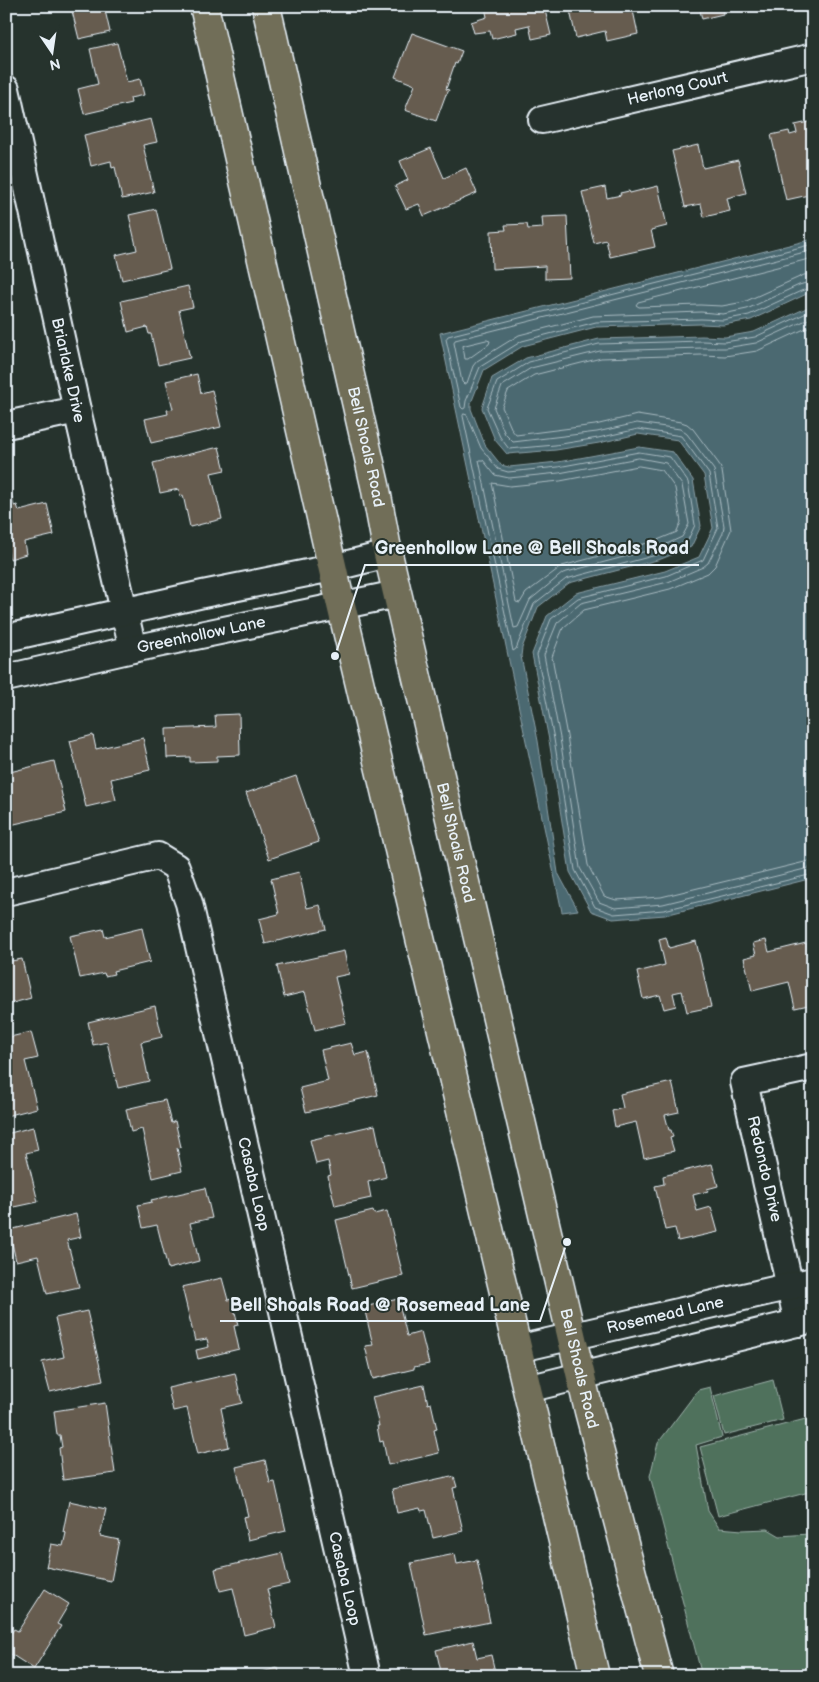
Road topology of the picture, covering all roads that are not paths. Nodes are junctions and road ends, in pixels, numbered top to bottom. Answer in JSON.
{"nodes":[{"id":1,"x":204,"y":6,"type":"edge"},
{"id":2,"x":266,"y":6,"type":"edge"},
{"id":3,"x":813,"y":57,"type":"edge"},
{"id":4,"x":6,"y":89,"type":"edge"},
{"id":5,"x":542,"y":120,"type":"dead end"},
{"id":6,"x":76,"y":410,"type":"junction"},
{"id":7,"x":6,"y":426,"type":"edge"},
{"id":8,"x":388,"y":554,"type":"junction"},
{"id":9,"x":332,"y":568,"type":"junction"},
{"id":10,"x":397,"y":594,"type":"junction"},
{"id":11,"x":341,"y":605,"type":"junction"},
{"id":12,"x":124,"y":611,"type":"junction"},
{"id":13,"x":6,"y":638,"type":"edge"},
{"id":14,"x":133,"y":649,"type":"junction"},
{"id":15,"x":6,"y":678,"type":"edge"},
{"id":16,"x":6,"y":892,"type":"edge"},
{"id":17,"x":813,"y":1067,"type":"edge"},
{"id":18,"x":801,"y":1283,"type":"edge"},
{"id":19,"x":805,"y":1321,"type":"edge"},
{"id":20,"x":572,"y":1336,"type":"junction"},
{"id":21,"x":517,"y":1349,"type":"junction"},
{"id":22,"x":581,"y":1375,"type":"junction"},
{"id":23,"x":527,"y":1389,"type":"junction"},
{"id":24,"x":367,"y":1676,"type":"edge"},
{"id":25,"x":595,"y":1676,"type":"edge"},
{"id":26,"x":659,"y":1676,"type":"edge"}],
"edges":[{"from":1,"to":9,"type":"main road"},
{"from":2,"to":8,"type":"main road","name":"Bell Shoals Road"},
{"from":3,"to":5,"type":"street","name":"Herlong Court"},
{"from":4,"to":6,"type":"street","name":"Briarlake Drive"},
{"from":6,"to":7,"type":"street"},
{"from":6,"to":12,"type":"street","name":"Briarlake Drive"},
{"from":8,"to":9,"type":"street"},
{"from":8,"to":10,"type":"main road","name":"Bell Shoals Road"},
{"from":9,"to":11,"type":"main road"},
{"from":9,"to":12,"type":"street"},
{"from":10,"to":11,"type":"street","name":"Greenhollow Lane"},
{"from":10,"to":20,"type":"main road","name":"Bell Shoals Road"},
{"from":11,"to":14,"type":"street","name":"Greenhollow Lane"},
{"from":11,"to":21,"type":"main road"},
{"from":12,"to":13,"type":"street"},
{"from":12,"to":14,"type":"street","name":"Briarlake Drive"},
{"from":14,"to":15,"type":"street","name":"Greenhollow Lane"},
{"from":16,"to":24,"type":"street","name":"Casaba Loop"},
{"from":17,"to":18,"type":"street","name":"Redondo Drive"},
{"from":18,"to":19,"type":"street","name":"Redondo Drive"},
{"from":18,"to":20,"type":"street","name":"Rosemead Lane"},
{"from":19,"to":22,"type":"street"},
{"from":20,"to":21,"type":"street","name":"Rosemead Lane"},
{"from":20,"to":22,"type":"main road","name":"Bell Shoals Road"},
{"from":21,"to":23,"type":"main road"},
{"from":22,"to":23,"type":"street"},
{"from":22,"to":26,"type":"main road","name":"Bell Shoals Road"},
{"from":23,"to":25,"type":"main road"}]}
